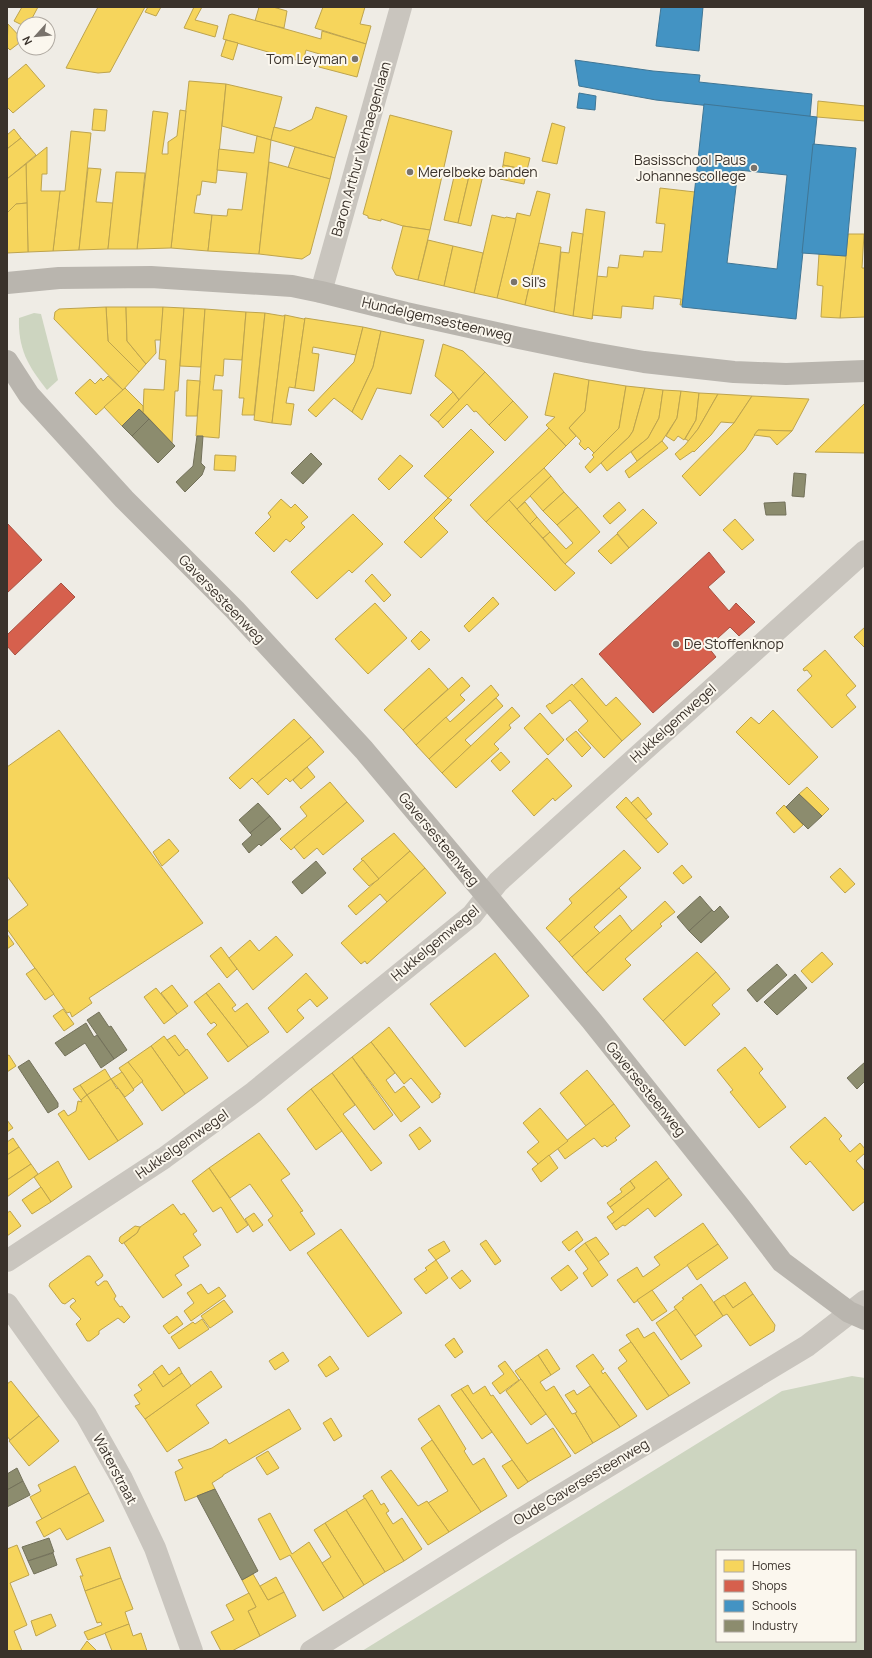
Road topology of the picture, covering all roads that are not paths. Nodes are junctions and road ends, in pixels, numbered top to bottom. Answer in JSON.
{"nodes":[{"id":1,"x":401,"y":7,"type":"edge"},
{"id":2,"x":7,"y":283,"type":"edge"},
{"id":3,"x":321,"y":292,"type":"junction"},
{"id":4,"x":7,"y":361,"type":"edge"},
{"id":5,"x":865,"y":371,"type":"edge"},
{"id":6,"x":865,"y":551,"type":"edge"},
{"id":7,"x":488,"y":896,"type":"junction"},
{"id":8,"x":7,"y":1261,"type":"edge"},
{"id":9,"x":7,"y":1304,"type":"edge"},
{"id":10,"x":860,"y":1311,"type":"edge"},
{"id":11,"x":192,"y":1651,"type":"edge"},
{"id":12,"x":311,"y":1651,"type":"edge"}],
"edges":[{"from":1,"to":3,"type":"street","name":"Baron Arthur Verhaegenlaan"},
{"from":2,"to":3,"type":"street","name":"Hundelgemsesteenweg"},
{"from":3,"to":5,"type":"street","name":"Hundelgemsesteenweg"},
{"from":4,"to":7,"type":"street","name":"Gaversesteenweg"},
{"from":6,"to":7,"type":"street","name":"Hukkelgemwegel"},
{"from":7,"to":8,"type":"street","name":"Hukkelgemwegel"},
{"from":7,"to":10,"type":"street","name":"Gaversesteenweg"},
{"from":9,"to":11,"type":"street","name":"Waterstraat"},
{"from":10,"to":12,"type":"street","name":"Oude Gaversesteenweg"}]}
